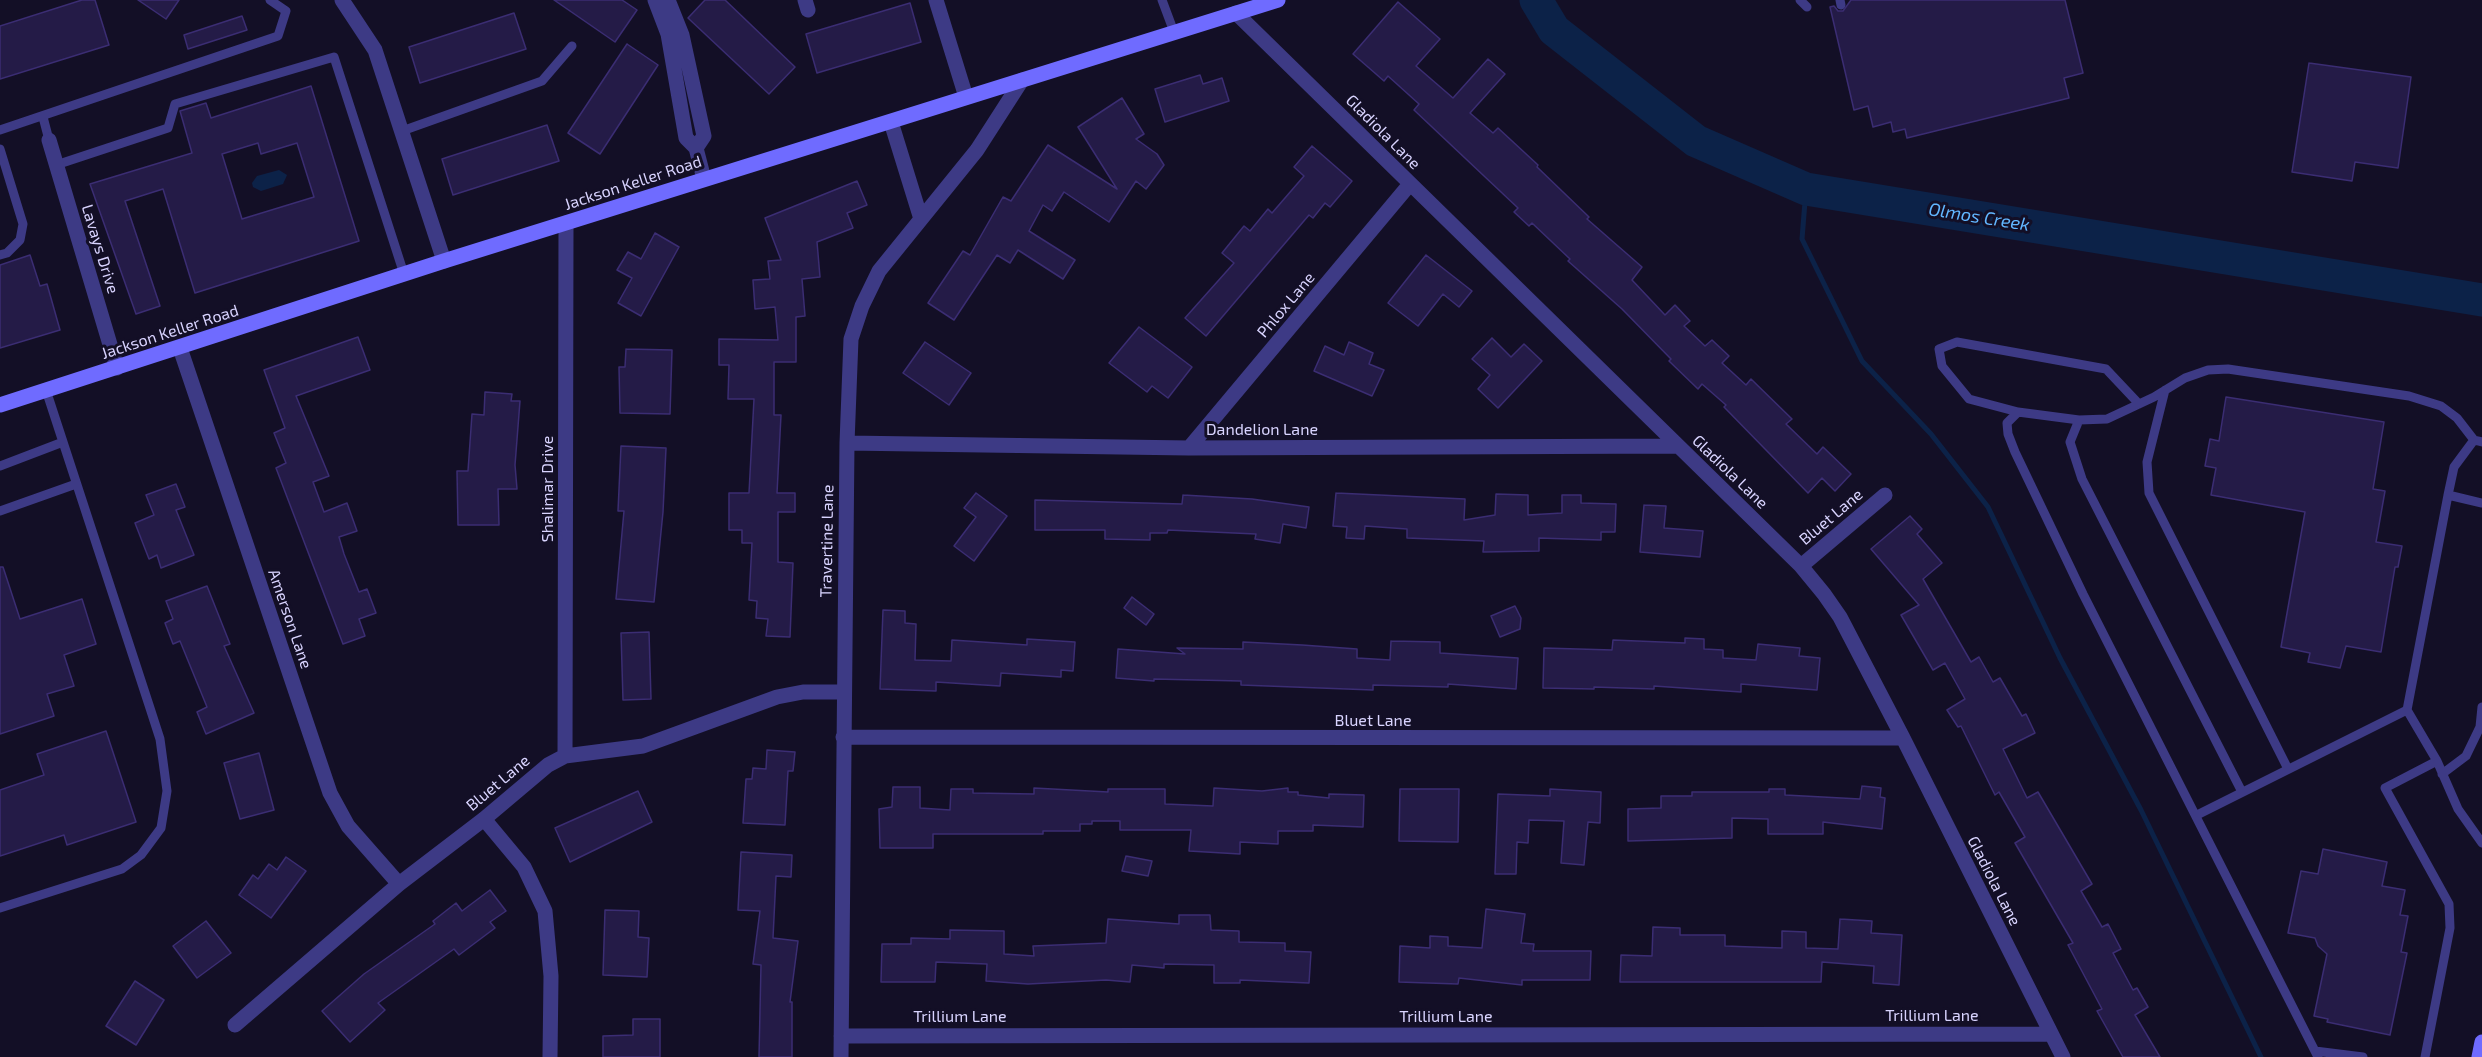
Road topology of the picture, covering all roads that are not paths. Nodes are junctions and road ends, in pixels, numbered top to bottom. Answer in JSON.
{"nodes":[{"id":1,"x":270,"y":0,"type":"edge"},
{"id":2,"x":342,"y":0,"type":"edge"},
{"id":3,"x":655,"y":0,"type":"edge"},
{"id":4,"x":668,"y":0,"type":"edge"},
{"id":5,"x":936,"y":0,"type":"edge"},
{"id":6,"x":1162,"y":0,"type":"edge"},
{"id":7,"x":1278,"y":0,"type":"edge"},
{"id":8,"x":1236,"y":13,"type":"junction"},
{"id":9,"x":1174,"y":32,"type":"junction"},
{"id":10,"x":572,"y":46,"type":"dead end"},
{"id":11,"x":1022,"y":80,"type":"junction"},
{"id":12,"x":966,"y":97,"type":"junction"},
{"id":13,"x":43,"y":117,"type":"junction"},
{"id":14,"x":891,"y":122,"type":"junction"},
{"id":15,"x":0,"y":130,"type":"edge"},
{"id":16,"x":402,"y":131,"type":"junction"},
{"id":17,"x":48,"y":140,"type":"joint"},
{"id":18,"x":696,"y":148,"type":"junction"},
{"id":19,"x":0,"y":149,"type":"edge"},
{"id":20,"x":56,"y":165,"type":"junction"},
{"id":21,"x":704,"y":179,"type":"junction"},
{"id":22,"x":1410,"y":184,"type":"junction"},
{"id":23,"x":921,"y":219,"type":"junction"},
{"id":24,"x":566,"y":223,"type":"junction"},
{"id":25,"x":0,"y":255,"type":"edge"},
{"id":26,"x":444,"y":261,"type":"junction"},
{"id":27,"x":404,"y":274,"type":"junction"},
{"id":28,"x":180,"y":348,"type":"junction"},
{"id":29,"x":117,"y":368,"type":"junction"},
{"id":30,"x":46,"y":390,"type":"junction"},
{"id":31,"x":2165,"y":390,"type":"junction"},
{"id":32,"x":2139,"y":404,"type":"junction"},
{"id":33,"x":0,"y":405,"type":"edge"},
{"id":34,"x":2018,"y":412,"type":"junction"},
{"id":35,"x":2079,"y":420,"type":"junction"},
{"id":36,"x":2478,"y":441,"type":"edge"},
{"id":37,"x":63,"y":442,"type":"junction"},
{"id":38,"x":846,"y":443,"type":"junction"},
{"id":39,"x":1678,"y":446,"type":"junction"},
{"id":40,"x":1188,"y":448,"type":"junction"},
{"id":41,"x":0,"y":466,"type":"edge"},
{"id":42,"x":76,"y":484,"type":"junction"},
{"id":43,"x":1885,"y":495,"type":"dead end"},
{"id":44,"x":2448,"y":495,"type":"junction"},
{"id":45,"x":2482,"y":503,"type":"edge"},
{"id":46,"x":0,"y":510,"type":"edge"},
{"id":47,"x":1801,"y":566,"type":"junction"},
{"id":48,"x":844,"y":692,"type":"junction"},
{"id":49,"x":2482,"y":707,"type":"edge"},
{"id":50,"x":2407,"y":710,"type":"junction"},
{"id":51,"x":843,"y":737,"type":"junction"},
{"id":52,"x":1903,"y":738,"type":"junction"},
{"id":53,"x":565,"y":756,"type":"junction"},
{"id":54,"x":2437,"y":761,"type":"junction"},
{"id":55,"x":2288,"y":769,"type":"junction"},
{"id":56,"x":2442,"y":774,"type":"junction"},
{"id":57,"x":2242,"y":792,"type":"junction"},
{"id":58,"x":2197,"y":815,"type":"junction"},
{"id":59,"x":484,"y":819,"type":"junction"},
{"id":60,"x":2482,"y":843,"type":"edge"},
{"id":61,"x":399,"y":884,"type":"junction"},
{"id":62,"x":0,"y":908,"type":"edge"},
{"id":63,"x":235,"y":1025,"type":"dead end"},
{"id":64,"x":2050,"y":1034,"type":"junction"},
{"id":65,"x":841,"y":1035,"type":"junction"},
{"id":66,"x":2482,"y":1042,"type":"edge"},
{"id":67,"x":2316,"y":1054,"type":"edge"},
{"id":68,"x":550,"y":1057,"type":"edge"},
{"id":69,"x":841,"y":1057,"type":"edge"},
{"id":70,"x":2063,"y":1057,"type":"edge"},
{"id":71,"x":2363,"y":1057,"type":"edge"},
{"id":72,"x":2426,"y":1057,"type":"edge"},
{"id":73,"x":2479,"y":1057,"type":"edge"}],
"edges":[{"from":1,"to":13,"type":"lane"},
{"from":2,"to":16,"type":"street"},
{"from":3,"to":18,"type":"street"},
{"from":4,"to":18,"type":"street"},
{"from":5,"to":12,"type":"street"},
{"from":6,"to":9,"type":"lane"},
{"from":7,"to":8,"type":"main road","name":"Jackson Keller Road"},
{"from":8,"to":9,"type":"main road","name":"Jackson Keller Road"},
{"from":8,"to":22,"type":"street","name":"Gladiola Lane"},
{"from":9,"to":11,"type":"main road","name":"Jackson Keller Road"},
{"from":10,"to":16,"type":"lane"},
{"from":11,"to":12,"type":"main road","name":"Jackson Keller Road"},
{"from":11,"to":23,"type":"street","name":"Travertine Lane"},
{"from":12,"to":14,"type":"main road","name":"Jackson Keller Road"},
{"from":13,"to":15,"type":"lane"},
{"from":13,"to":17,"type":"lane"},
{"from":14,"to":21,"type":"main road","name":"Jackson Keller Road"},
{"from":14,"to":23,"type":"street"},
{"from":16,"to":26,"type":"street"},
{"from":17,"to":20,"type":"street","name":"Lavays Drive"},
{"from":18,"to":21,"type":"street"},
{"from":19,"to":25,"type":"lane"},
{"from":20,"to":27,"type":"lane"},
{"from":20,"to":29,"type":"street","name":"Lavays Drive"},
{"from":21,"to":24,"type":"main road","name":"Jackson Keller Road"},
{"from":22,"to":39,"type":"street","name":"Gladiola Lane"},
{"from":22,"to":40,"type":"street","name":"Phlox Lane"},
{"from":23,"to":38,"type":"street","name":"Travertine Lane"},
{"from":24,"to":26,"type":"main road","name":"Jackson Keller Road"},
{"from":24,"to":53,"type":"street","name":"Shalimar Drive"},
{"from":26,"to":27,"type":"main road","name":"Jackson Keller Road"},
{"from":27,"to":28,"type":"main road","name":"Jackson Keller Road"},
{"from":28,"to":29,"type":"main road","name":"Jackson Keller Road"},
{"from":28,"to":61,"type":"street","name":"Amerson Lane"},
{"from":29,"to":30,"type":"main road","name":"Jackson Keller Road"},
{"from":30,"to":33,"type":"main road","name":"Jackson Keller Road"},
{"from":30,"to":37,"type":"lane"},
{"from":31,"to":32,"type":"lane"},
{"from":31,"to":36,"type":"lane"},
{"from":31,"to":55,"type":"lane"},
{"from":32,"to":34,"type":"lane"},
{"from":32,"to":35,"type":"lane"},
{"from":34,"to":35,"type":"lane"},
{"from":34,"to":58,"type":"lane"},
{"from":35,"to":57,"type":"lane"},
{"from":36,"to":44,"type":"lane"},
{"from":37,"to":41,"type":"lane"},
{"from":37,"to":42,"type":"lane"},
{"from":38,"to":40,"type":"street","name":"Dandelion Lane"},
{"from":38,"to":48,"type":"street","name":"Travertine Lane"},
{"from":39,"to":40,"type":"street","name":"Dandelion Lane"},
{"from":39,"to":47,"type":"street","name":"Gladiola Lane"},
{"from":42,"to":46,"type":"lane"},
{"from":42,"to":62,"type":"lane"},
{"from":43,"to":47,"type":"street","name":"Bluet Lane"},
{"from":44,"to":45,"type":"lane"},
{"from":44,"to":50,"type":"lane"},
{"from":47,"to":52,"type":"street","name":"Gladiola Lane"},
{"from":48,"to":51,"type":"street","name":"Travertine Lane"},
{"from":48,"to":53,"type":"street","name":"Bluet Lane"},
{"from":49,"to":56,"type":"lane"},
{"from":50,"to":54,"type":"lane"},
{"from":50,"to":55,"type":"lane"},
{"from":51,"to":52,"type":"street","name":"Bluet Lane"},
{"from":51,"to":65,"type":"street","name":"Travertine Lane"},
{"from":52,"to":64,"type":"street","name":"Gladiola Lane"},
{"from":53,"to":59,"type":"street","name":"Bluet Lane"},
{"from":54,"to":56,"type":"lane"},
{"from":54,"to":72,"type":"lane"},
{"from":55,"to":57,"type":"lane"},
{"from":56,"to":60,"type":"lane"},
{"from":57,"to":58,"type":"lane"},
{"from":58,"to":67,"type":"lane"},
{"from":59,"to":61,"type":"street","name":"Bluet Lane"},
{"from":59,"to":68,"type":"street"},
{"from":61,"to":63,"type":"street","name":"Bluet Lane"},
{"from":64,"to":65,"type":"street","name":"Trillium Lane"},
{"from":64,"to":70,"type":"street","name":"Gladiola Lane"},
{"from":65,"to":69,"type":"street","name":"Travertine Lane"},
{"from":66,"to":73,"type":"main road"},
{"from":67,"to":71,"type":"lane"}]}
